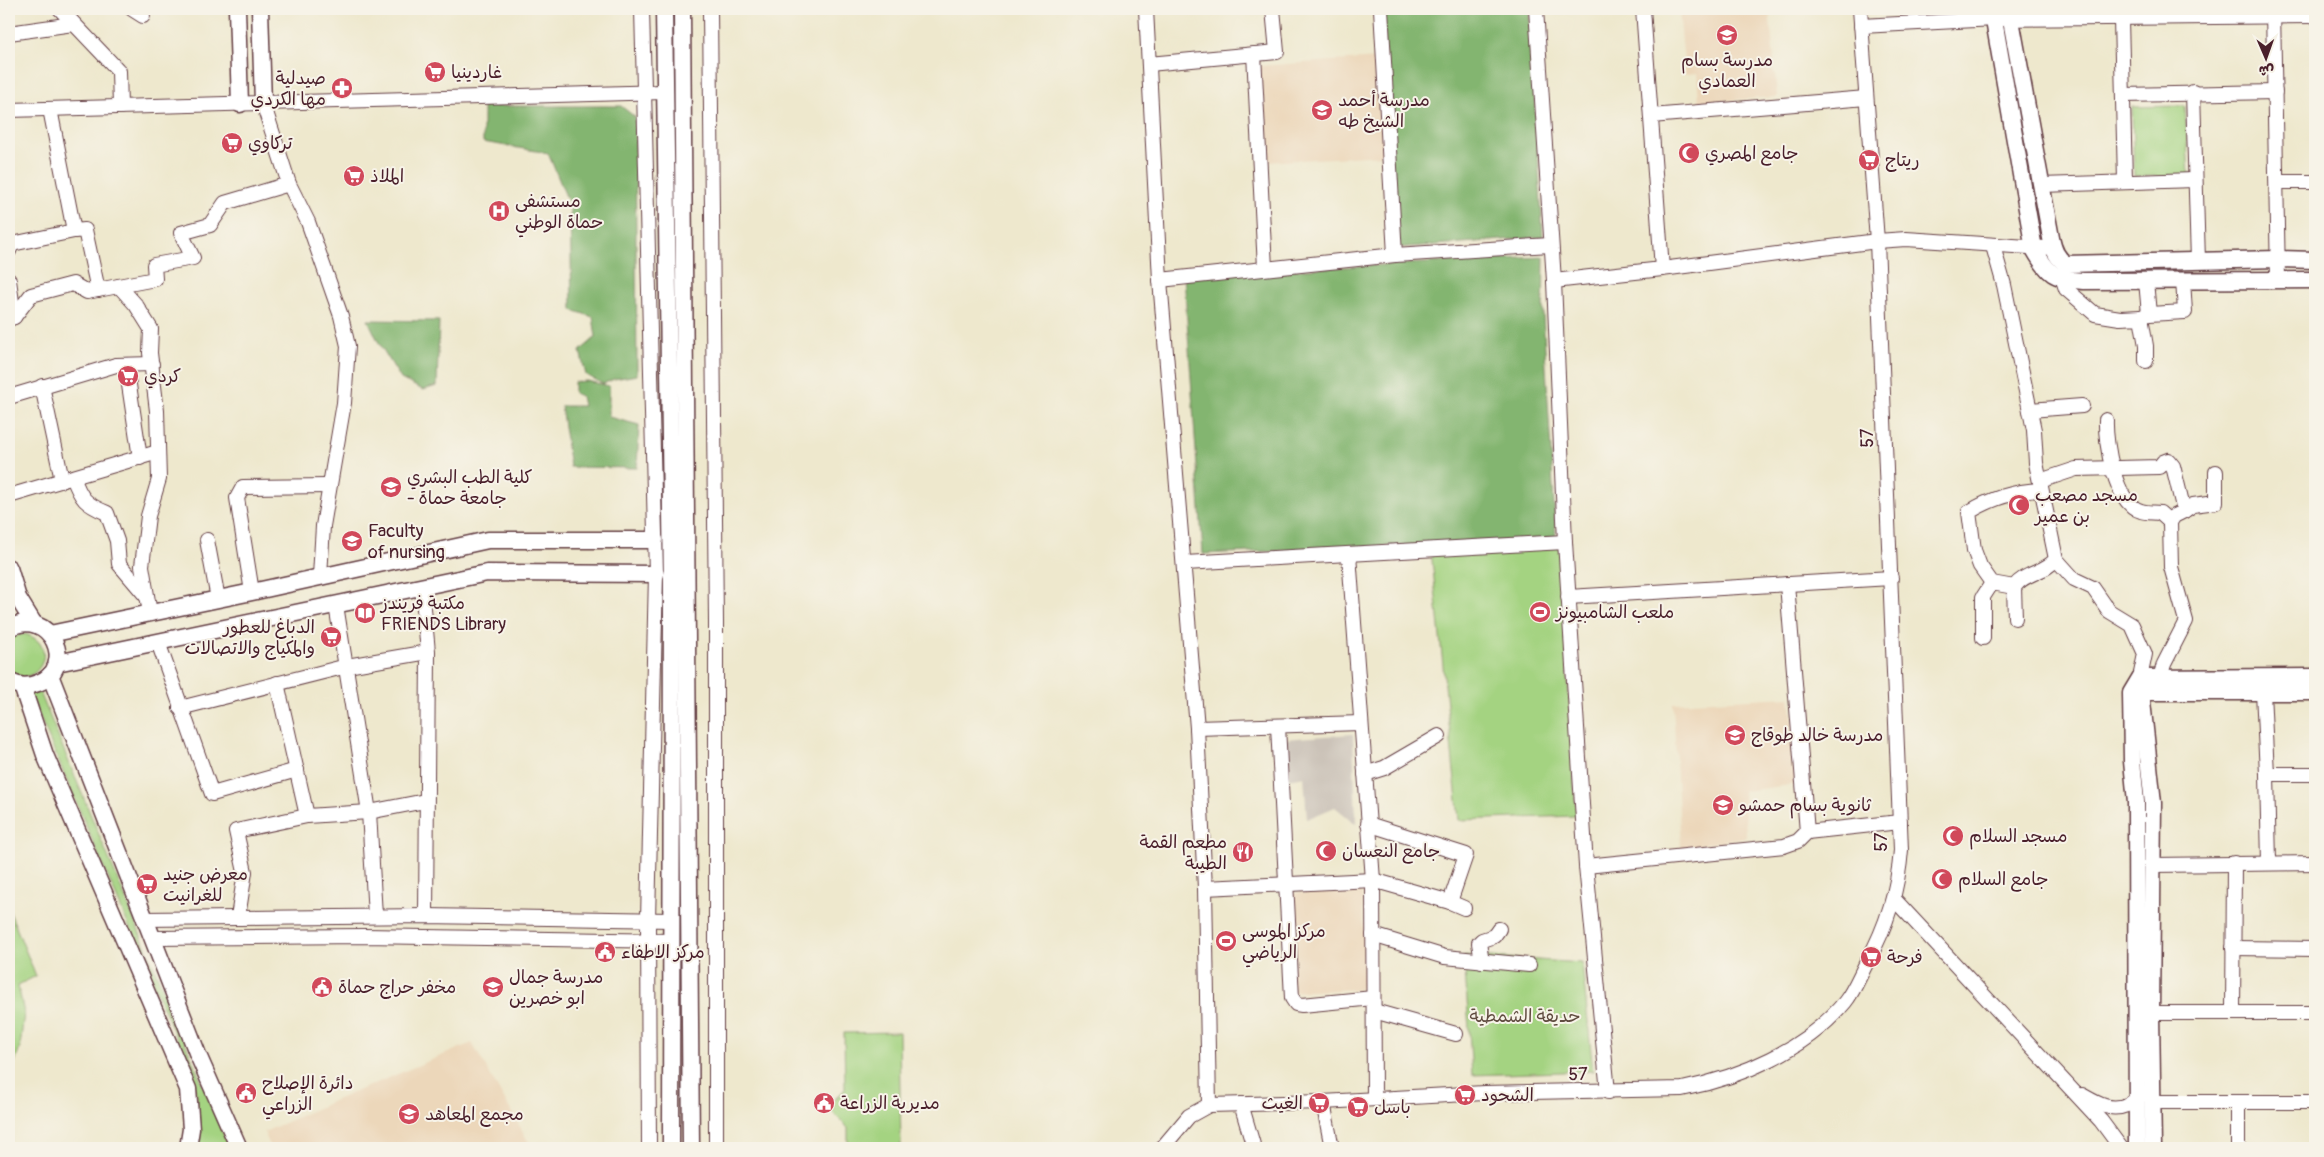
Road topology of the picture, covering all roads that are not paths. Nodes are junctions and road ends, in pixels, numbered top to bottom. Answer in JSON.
{"nodes":[{"id":1,"x":60,"y":9,"type":"edge"},
{"id":2,"x":237,"y":9,"type":"edge"},
{"id":3,"x":260,"y":9,"type":"edge"},
{"id":4,"x":642,"y":9,"type":"edge"},
{"id":5,"x":664,"y":9,"type":"edge"},
{"id":6,"x":682,"y":9,"type":"edge"},
{"id":7,"x":710,"y":9,"type":"edge"},
{"id":8,"x":1146,"y":9,"type":"edge"},
{"id":9,"x":1273,"y":9,"type":"edge"},
{"id":10,"x":1381,"y":9,"type":"edge"},
{"id":11,"x":1536,"y":9,"type":"edge"},
{"id":12,"x":1643,"y":9,"type":"edge"},
{"id":13,"x":1860,"y":9,"type":"edge"},
{"id":14,"x":2273,"y":13,"type":"edge"},
{"id":15,"x":1993,"y":14,"type":"edge"},
{"id":16,"x":2010,"y":14,"type":"edge"},
{"id":17,"x":2315,"y":16,"type":"edge"},
{"id":18,"x":2121,"y":19,"type":"junction"},
{"id":19,"x":73,"y":24,"type":"junction"},
{"id":20,"x":1861,"y":26,"type":"junction"},
{"id":21,"x":9,"y":33,"type":"edge"},
{"id":22,"x":1254,"y":54,"type":"junction"},
{"id":23,"x":1149,"y":64,"type":"junction"},
{"id":24,"x":664,"y":92,"type":"junction"},
{"id":25,"x":2192,"y":92,"type":"junction"},
{"id":26,"x":2275,"y":92,"type":"junction"},
{"id":27,"x":642,"y":93,"type":"junction"},
{"id":28,"x":2123,"y":95,"type":"junction"},
{"id":29,"x":1866,"y":98,"type":"junction"},
{"id":30,"x":263,"y":103,"type":"junction"},
{"id":31,"x":240,"y":104,"type":"junction"},
{"id":32,"x":120,"y":107,"type":"junction"},
{"id":33,"x":50,"y":109,"type":"junction"},
{"id":34,"x":9,"y":110,"type":"edge"},
{"id":35,"x":1651,"y":116,"type":"junction"},
{"id":36,"x":2194,"y":180,"type":"junction"},
{"id":37,"x":2124,"y":181,"type":"junction"},
{"id":38,"x":2277,"y":182,"type":"junction"},
{"id":39,"x":2315,"y":182,"type":"edge"},
{"id":40,"x":289,"y":184,"type":"junction"},
{"id":41,"x":2042,"y":185,"type":"junction"},
{"id":42,"x":74,"y":231,"type":"junction"},
{"id":43,"x":1877,"y":240,"type":"junction"},
{"id":44,"x":1550,"y":245,"type":"junction"},
{"id":45,"x":1993,"y":246,"type":"junction"},
{"id":46,"x":2053,"y":248,"type":"junction"},
{"id":47,"x":2034,"y":249,"type":"junction"},
{"id":48,"x":9,"y":251,"type":"edge"},
{"id":49,"x":1395,"y":255,"type":"junction"},
{"id":50,"x":2278,"y":259,"type":"junction"},
{"id":51,"x":2198,"y":260,"type":"junction"},
{"id":52,"x":2315,"y":260,"type":"edge"},
{"id":53,"x":1265,"y":268,"type":"junction"},
{"id":54,"x":1662,"y":270,"type":"junction"},
{"id":55,"x":9,"y":280,"type":"edge"},
{"id":56,"x":1160,"y":280,"type":"junction"},
{"id":57,"x":2063,"y":280,"type":"junction"},
{"id":58,"x":2183,"y":280,"type":"junction"},
{"id":59,"x":2278,"y":280,"type":"junction"},
{"id":60,"x":2315,"y":280,"type":"edge"},
{"id":61,"x":1554,"y":281,"type":"junction"},
{"id":62,"x":2146,"y":281,"type":"junction"},
{"id":63,"x":119,"y":286,"type":"junction"},
{"id":64,"x":98,"y":290,"type":"junction"},
{"id":65,"x":2145,"y":315,"type":"junction"},
{"id":66,"x":11,"y":318,"type":"edge"},
{"id":67,"x":2146,"y":361,"type":"dead end"},
{"id":68,"x":152,"y":364,"type":"junction"},
{"id":69,"x":126,"y":365,"type":"junction"},
{"id":70,"x":42,"y":386,"type":"junction"},
{"id":71,"x":9,"y":397,"type":"edge"},
{"id":72,"x":2082,"y":406,"type":"dead end"},
{"id":73,"x":2030,"y":410,"type":"junction"},
{"id":74,"x":2106,"y":420,"type":"dead end"},
{"id":75,"x":158,"y":452,"type":"junction"},
{"id":76,"x":140,"y":458,"type":"junction"},
{"id":77,"x":2112,"y":467,"type":"junction"},
{"id":78,"x":2216,"y":472,"type":"dead end"},
{"id":79,"x":68,"y":478,"type":"junction"},
{"id":80,"x":2041,"y":485,"type":"junction"},
{"id":81,"x":329,"y":486,"type":"junction"},
{"id":82,"x":9,"y":496,"type":"edge"},
{"id":83,"x":2184,"y":511,"type":"junction"},
{"id":84,"x":2170,"y":522,"type":"junction"},
{"id":85,"x":207,"y":540,"type":"dead end"},
{"id":86,"x":655,"y":540,"type":"junction"},
{"id":87,"x":1565,"y":542,"type":"junction"},
{"id":88,"x":1348,"y":555,"type":"junction"},
{"id":89,"x":2056,"y":559,"type":"junction"},
{"id":90,"x":1185,"y":563,"type":"junction"},
{"id":91,"x":9,"y":568,"type":"edge"},
{"id":92,"x":656,"y":574,"type":"junction"},
{"id":93,"x":320,"y":576,"type":"junction"},
{"id":94,"x":1891,"y":578,"type":"junction"},
{"id":95,"x":1992,"y":583,"type":"junction"},
{"id":96,"x":1787,"y":584,"type":"junction"},
{"id":97,"x":422,"y":587,"type":"junction"},
{"id":98,"x":2014,"y":587,"type":"junction"},
{"id":99,"x":252,"y":592,"type":"junction"},
{"id":100,"x":1568,"y":597,"type":"junction"},
{"id":101,"x":218,"y":599,"type":"junction"},
{"id":102,"x":148,"y":605,"type":"junction"},
{"id":103,"x":336,"y":605,"type":"junction"},
{"id":104,"x":2015,"y":618,"type":"dead end"},
{"id":105,"x":34,"y":624,"type":"junction"},
{"id":106,"x":9,"y":628,"type":"edge"},
{"id":107,"x":50,"y":634,"type":"junction"},
{"id":108,"x":1983,"y":638,"type":"dead end"},
{"id":109,"x":158,"y":642,"type":"junction"},
{"id":110,"x":428,"y":652,"type":"junction"},
{"id":111,"x":347,"y":666,"type":"junction"},
{"id":112,"x":53,"y":669,"type":"junction"},
{"id":113,"x":2315,"y":677,"type":"edge"},
{"id":114,"x":2160,"y":678,"type":"junction"},
{"id":115,"x":15,"y":683,"type":"edge"},
{"id":116,"x":277,"y":684,"type":"junction"},
{"id":117,"x":2140,"y":685,"type":"junction"},
{"id":118,"x":2263,"y":692,"type":"junction"},
{"id":119,"x":2315,"y":692,"type":"edge"},
{"id":120,"x":180,"y":708,"type":"junction"},
{"id":121,"x":1361,"y":723,"type":"junction"},
{"id":122,"x":1278,"y":726,"type":"junction"},
{"id":123,"x":1198,"y":728,"type":"junction"},
{"id":124,"x":1440,"y":736,"type":"dead end"},
{"id":125,"x":297,"y":770,"type":"junction"},
{"id":126,"x":1365,"y":774,"type":"junction"},
{"id":127,"x":2267,"y":774,"type":"junction"},
{"id":128,"x":2315,"y":774,"type":"edge"},
{"id":129,"x":425,"y":801,"type":"junction"},
{"id":130,"x":369,"y":812,"type":"junction"},
{"id":131,"x":307,"y":816,"type":"junction"},
{"id":132,"x":1900,"y":822,"type":"junction"},
{"id":133,"x":1368,"y":824,"type":"junction"},
{"id":134,"x":1807,"y":832,"type":"junction"},
{"id":135,"x":2234,"y":863,"type":"junction"},
{"id":136,"x":2269,"y":863,"type":"junction"},
{"id":137,"x":2315,"y":863,"type":"edge"},
{"id":138,"x":2152,"y":865,"type":"junction"},
{"id":139,"x":1586,"y":866,"type":"junction"},
{"id":140,"x":1373,"y":880,"type":"junction"},
{"id":141,"x":1288,"y":884,"type":"junction"},
{"id":142,"x":1205,"y":888,"type":"junction"},
{"id":143,"x":1894,"y":899,"type":"junction"},
{"id":144,"x":375,"y":916,"type":"junction"},
{"id":145,"x":426,"y":916,"type":"junction"},
{"id":146,"x":238,"y":917,"type":"junction"},
{"id":147,"x":144,"y":919,"type":"junction"},
{"id":148,"x":648,"y":920,"type":"junction"},
{"id":149,"x":672,"y":920,"type":"junction"},
{"id":150,"x":1499,"y":929,"type":"dead end"},
{"id":151,"x":1373,"y":935,"type":"junction"},
{"id":152,"x":153,"y":938,"type":"junction"},
{"id":153,"x":672,"y":941,"type":"junction"},
{"id":154,"x":648,"y":942,"type":"junction"},
{"id":155,"x":2233,"y":948,"type":"junction"},
{"id":156,"x":2315,"y":949,"type":"edge"},
{"id":157,"x":1482,"y":961,"type":"junction"},
{"id":158,"x":1529,"y":965,"type":"dead end"},
{"id":159,"x":1374,"y":1005,"type":"junction"},
{"id":160,"x":2151,"y":1013,"type":"junction"},
{"id":161,"x":2233,"y":1013,"type":"junction"},
{"id":162,"x":2315,"y":1013,"type":"edge"},
{"id":163,"x":1456,"y":1034,"type":"dead end"},
{"id":164,"x":2070,"y":1088,"type":"junction"},
{"id":165,"x":1608,"y":1092,"type":"junction"},
{"id":166,"x":1374,"y":1099,"type":"junction"},
{"id":167,"x":2136,"y":1099,"type":"junction"},
{"id":168,"x":1323,"y":1102,"type":"junction"},
{"id":169,"x":2154,"y":1102,"type":"junction"},
{"id":170,"x":2238,"y":1102,"type":"junction"},
{"id":171,"x":2315,"y":1102,"type":"edge"},
{"id":172,"x":1241,"y":1104,"type":"junction"},
{"id":173,"x":1209,"y":1105,"type":"junction"},
{"id":174,"x":188,"y":1148,"type":"edge"},
{"id":175,"x":239,"y":1148,"type":"edge"},
{"id":176,"x":649,"y":1148,"type":"edge"},
{"id":177,"x":671,"y":1148,"type":"edge"},
{"id":178,"x":691,"y":1148,"type":"edge"},
{"id":179,"x":716,"y":1148,"type":"edge"},
{"id":180,"x":1162,"y":1148,"type":"edge"},
{"id":181,"x":1254,"y":1148,"type":"edge"},
{"id":182,"x":1332,"y":1148,"type":"edge"},
{"id":183,"x":2121,"y":1148,"type":"edge"},
{"id":184,"x":2137,"y":1148,"type":"edge"},
{"id":185,"x":2154,"y":1148,"type":"edge"},
{"id":186,"x":2238,"y":1148,"type":"edge"}],
"edges":[{"from":1,"to":19,"type":"street"},
{"from":2,"to":31,"type":"main road"},
{"from":3,"to":30,"type":"main road"},
{"from":4,"to":27,"type":"street"},
{"from":5,"to":24,"type":"main road"},
{"from":6,"to":178,"type":"main road"},
{"from":7,"to":179,"type":"street"},
{"from":8,"to":23,"type":"street"},
{"from":9,"to":22,"type":"street"},
{"from":10,"to":49,"type":"street"},
{"from":11,"to":44,"type":"street"},
{"from":12,"to":35,"type":"street"},
{"from":13,"to":20,"type":"street","name":"57"},
{"from":14,"to":17,"type":"street"},
{"from":14,"to":18,"type":"street"},
{"from":14,"to":26,"type":"street"},
{"from":15,"to":16,"type":"street"},
{"from":15,"to":20,"type":"street"},
{"from":15,"to":47,"type":"main road"},
{"from":16,"to":18,"type":"street"},
{"from":16,"to":41,"type":"main road"},
{"from":18,"to":28,"type":"street"},
{"from":19,"to":21,"type":"street"},
{"from":19,"to":32,"type":"street"},
{"from":20,"to":29,"type":"street","name":"57"},
{"from":22,"to":23,"type":"street"},
{"from":22,"to":53,"type":"street"},
{"from":23,"to":56,"type":"street"},
{"from":24,"to":27,"type":"street"},
{"from":24,"to":149,"type":"main road"},
{"from":25,"to":26,"type":"street"},
{"from":25,"to":28,"type":"street"},
{"from":25,"to":36,"type":"street"},
{"from":26,"to":38,"type":"street"},
{"from":27,"to":30,"type":"street"},
{"from":27,"to":86,"type":"street"},
{"from":28,"to":37,"type":"street"},
{"from":29,"to":35,"type":"street"},
{"from":29,"to":43,"type":"street","name":"57"},
{"from":30,"to":31,"type":"street"},
{"from":30,"to":40,"type":"street"},
{"from":31,"to":32,"type":"street"},
{"from":32,"to":33,"type":"street"},
{"from":33,"to":34,"type":"street"},
{"from":33,"to":42,"type":"street"},
{"from":35,"to":54,"type":"street"},
{"from":36,"to":37,"type":"street"},
{"from":36,"to":51,"type":"street"},
{"from":37,"to":41,"type":"street"},
{"from":38,"to":39,"type":"street"},
{"from":38,"to":50,"type":"street"},
{"from":40,"to":63,"type":"street"},
{"from":40,"to":81,"type":"street"},
{"from":41,"to":46,"type":"main road"},
{"from":42,"to":48,"type":"street"},
{"from":42,"to":64,"type":"street"},
{"from":43,"to":45,"type":"street"},
{"from":43,"to":54,"type":"street"},
{"from":43,"to":94,"type":"street","name":"57"},
{"from":44,"to":49,"type":"street"},
{"from":44,"to":61,"type":"street"},
{"from":45,"to":47,"type":"street"},
{"from":45,"to":73,"type":"street"},
{"from":46,"to":47,"type":"street"},
{"from":46,"to":51,"type":"main road"},
{"from":47,"to":57,"type":"main road"},
{"from":49,"to":53,"type":"street"},
{"from":50,"to":51,"type":"main road"},
{"from":50,"to":52,"type":"main road"},
{"from":50,"to":59,"type":"street"},
{"from":53,"to":56,"type":"street"},
{"from":54,"to":61,"type":"street"},
{"from":55,"to":66,"type":"street"},
{"from":56,"to":90,"type":"street"},
{"from":57,"to":62,"type":"main road"},
{"from":57,"to":65,"type":"street"},
{"from":58,"to":59,"type":"main road"},
{"from":58,"to":62,"type":"main road"},
{"from":58,"to":65,"type":"street"},
{"from":59,"to":60,"type":"main road"},
{"from":61,"to":87,"type":"street"},
{"from":62,"to":65,"type":"street"},
{"from":63,"to":64,"type":"street"},
{"from":63,"to":68,"type":"street"},
{"from":64,"to":66,"type":"street"},
{"from":65,"to":67,"type":"street"},
{"from":68,"to":69,"type":"street"},
{"from":68,"to":75,"type":"street"},
{"from":69,"to":70,"type":"street"},
{"from":69,"to":76,"type":"street"},
{"from":70,"to":71,"type":"street"},
{"from":70,"to":79,"type":"street"},
{"from":72,"to":73,"type":"street"},
{"from":73,"to":80,"type":"street"},
{"from":74,"to":77,"type":"street"},
{"from":75,"to":76,"type":"street"},
{"from":75,"to":102,"type":"street"},
{"from":76,"to":79,"type":"street"},
{"from":77,"to":80,"type":"street"},
{"from":77,"to":83,"type":"street"},
{"from":77,"to":84,"type":"street"},
{"from":78,"to":83,"type":"street"},
{"from":79,"to":82,"type":"street"},
{"from":79,"to":102,"type":"street"},
{"from":80,"to":89,"type":"street"},
{"from":80,"to":95,"type":"street"},
{"from":81,"to":93,"type":"street"},
{"from":81,"to":99,"type":"street"},
{"from":83,"to":84,"type":"street"},
{"from":84,"to":114,"type":"street"},
{"from":85,"to":101,"type":"street"},
{"from":86,"to":92,"type":"street"},
{"from":86,"to":93,"type":"main road"},
{"from":87,"to":88,"type":"street"},
{"from":87,"to":100,"type":"street"},
{"from":88,"to":90,"type":"street"},
{"from":88,"to":121,"type":"street"},
{"from":89,"to":98,"type":"street"},
{"from":89,"to":117,"type":"street"},
{"from":90,"to":123,"type":"street"},
{"from":91,"to":105,"type":"main road"},
{"from":92,"to":97,"type":"main road"},
{"from":92,"to":148,"type":"street"},
{"from":93,"to":99,"type":"main road"},
{"from":94,"to":96,"type":"street"},
{"from":94,"to":132,"type":"street","name":"57"},
{"from":95,"to":98,"type":"street"},
{"from":95,"to":108,"type":"street"},
{"from":96,"to":100,"type":"street"},
{"from":96,"to":134,"type":"street"},
{"from":97,"to":103,"type":"main road"},
{"from":97,"to":110,"type":"street"},
{"from":98,"to":104,"type":"street"},
{"from":99,"to":101,"type":"main road"},
{"from":100,"to":139,"type":"street"},
{"from":101,"to":102,"type":"main road"},
{"from":102,"to":107,"type":"main road"},
{"from":103,"to":109,"type":"main road"},
{"from":103,"to":111,"type":"street"},
{"from":105,"to":106,"type":"main road"},
{"from":105,"to":107,"type":"main road"},
{"from":107,"to":112,"type":"main road"},
{"from":109,"to":112,"type":"main road"},
{"from":109,"to":120,"type":"street"},
{"from":110,"to":111,"type":"street"},
{"from":110,"to":129,"type":"street"},
{"from":111,"to":116,"type":"street"},
{"from":111,"to":130,"type":"street"},
{"from":112,"to":115,"type":"main road"},
{"from":112,"to":147,"type":"main road"},
{"from":113,"to":114,"type":"main road"},
{"from":114,"to":117,"type":"main road"},
{"from":115,"to":174,"type":"main road"},
{"from":116,"to":120,"type":"street"},
{"from":116,"to":125,"type":"street"},
{"from":117,"to":118,"type":"main road"},
{"from":117,"to":138,"type":"main road"},
{"from":117,"to":167,"type":"main road"},
{"from":118,"to":119,"type":"main road"},
{"from":118,"to":127,"type":"street"},
{"from":120,"to":125,"type":"street"},
{"from":121,"to":122,"type":"street"},
{"from":121,"to":126,"type":"street"},
{"from":122,"to":123,"type":"street"},
{"from":122,"to":141,"type":"street"},
{"from":123,"to":142,"type":"street"},
{"from":124,"to":126,"type":"street"},
{"from":125,"to":131,"type":"street"},
{"from":126,"to":133,"type":"street"},
{"from":127,"to":128,"type":"street"},
{"from":127,"to":136,"type":"street"},
{"from":129,"to":130,"type":"street"},
{"from":129,"to":145,"type":"street"},
{"from":130,"to":131,"type":"street"},
{"from":130,"to":144,"type":"street"},
{"from":131,"to":146,"type":"street"},
{"from":132,"to":134,"type":"street"},
{"from":132,"to":143,"type":"street","name":"57"},
{"from":133,"to":140,"type":"street"},
{"from":133,"to":140,"type":"street"},
{"from":134,"to":139,"type":"street"},
{"from":135,"to":136,"type":"street"},
{"from":135,"to":138,"type":"street"},
{"from":135,"to":155,"type":"street"},
{"from":136,"to":137,"type":"street"},
{"from":138,"to":160,"type":"main road"},
{"from":139,"to":165,"type":"street"},
{"from":140,"to":141,"type":"street"},
{"from":140,"to":151,"type":"street"},
{"from":141,"to":142,"type":"street"},
{"from":141,"to":159,"type":"street"},
{"from":142,"to":173,"type":"street"},
{"from":143,"to":164,"type":"street"},
{"from":143,"to":165,"type":"street","name":"57"},
{"from":144,"to":145,"type":"street"},
{"from":144,"to":146,"type":"street"},
{"from":145,"to":148,"type":"street"},
{"from":146,"to":147,"type":"street"},
{"from":147,"to":152,"type":"main road"},
{"from":148,"to":149,"type":"street"},
{"from":148,"to":154,"type":"street"},
{"from":149,"to":153,"type":"main road"},
{"from":150,"to":157,"type":"street"},
{"from":151,"to":157,"type":"street"},
{"from":151,"to":159,"type":"street"},
{"from":152,"to":154,"type":"street"},
{"from":152,"to":175,"type":"main road"},
{"from":153,"to":154,"type":"street"},
{"from":153,"to":177,"type":"main road"},
{"from":154,"to":176,"type":"street"},
{"from":155,"to":156,"type":"street"},
{"from":155,"to":161,"type":"street"},
{"from":157,"to":158,"type":"street"},
{"from":159,"to":163,"type":"street"},
{"from":159,"to":166,"type":"street"},
{"from":160,"to":161,"type":"street"},
{"from":160,"to":169,"type":"main road"},
{"from":161,"to":162,"type":"street"},
{"from":164,"to":167,"type":"street"},
{"from":164,"to":183,"type":"street"},
{"from":165,"to":166,"type":"street","name":"57"},
{"from":166,"to":168,"type":"street","name":"57"},
{"from":167,"to":169,"type":"street"},
{"from":167,"to":184,"type":"main road"},
{"from":168,"to":172,"type":"street","name":"57"},
{"from":168,"to":182,"type":"street"},
{"from":169,"to":170,"type":"street"},
{"from":169,"to":185,"type":"main road"},
{"from":170,"to":171,"type":"street"},
{"from":170,"to":186,"type":"street"},
{"from":172,"to":173,"type":"street","name":"57"},
{"from":172,"to":181,"type":"street"},
{"from":173,"to":180,"type":"street"}]}
